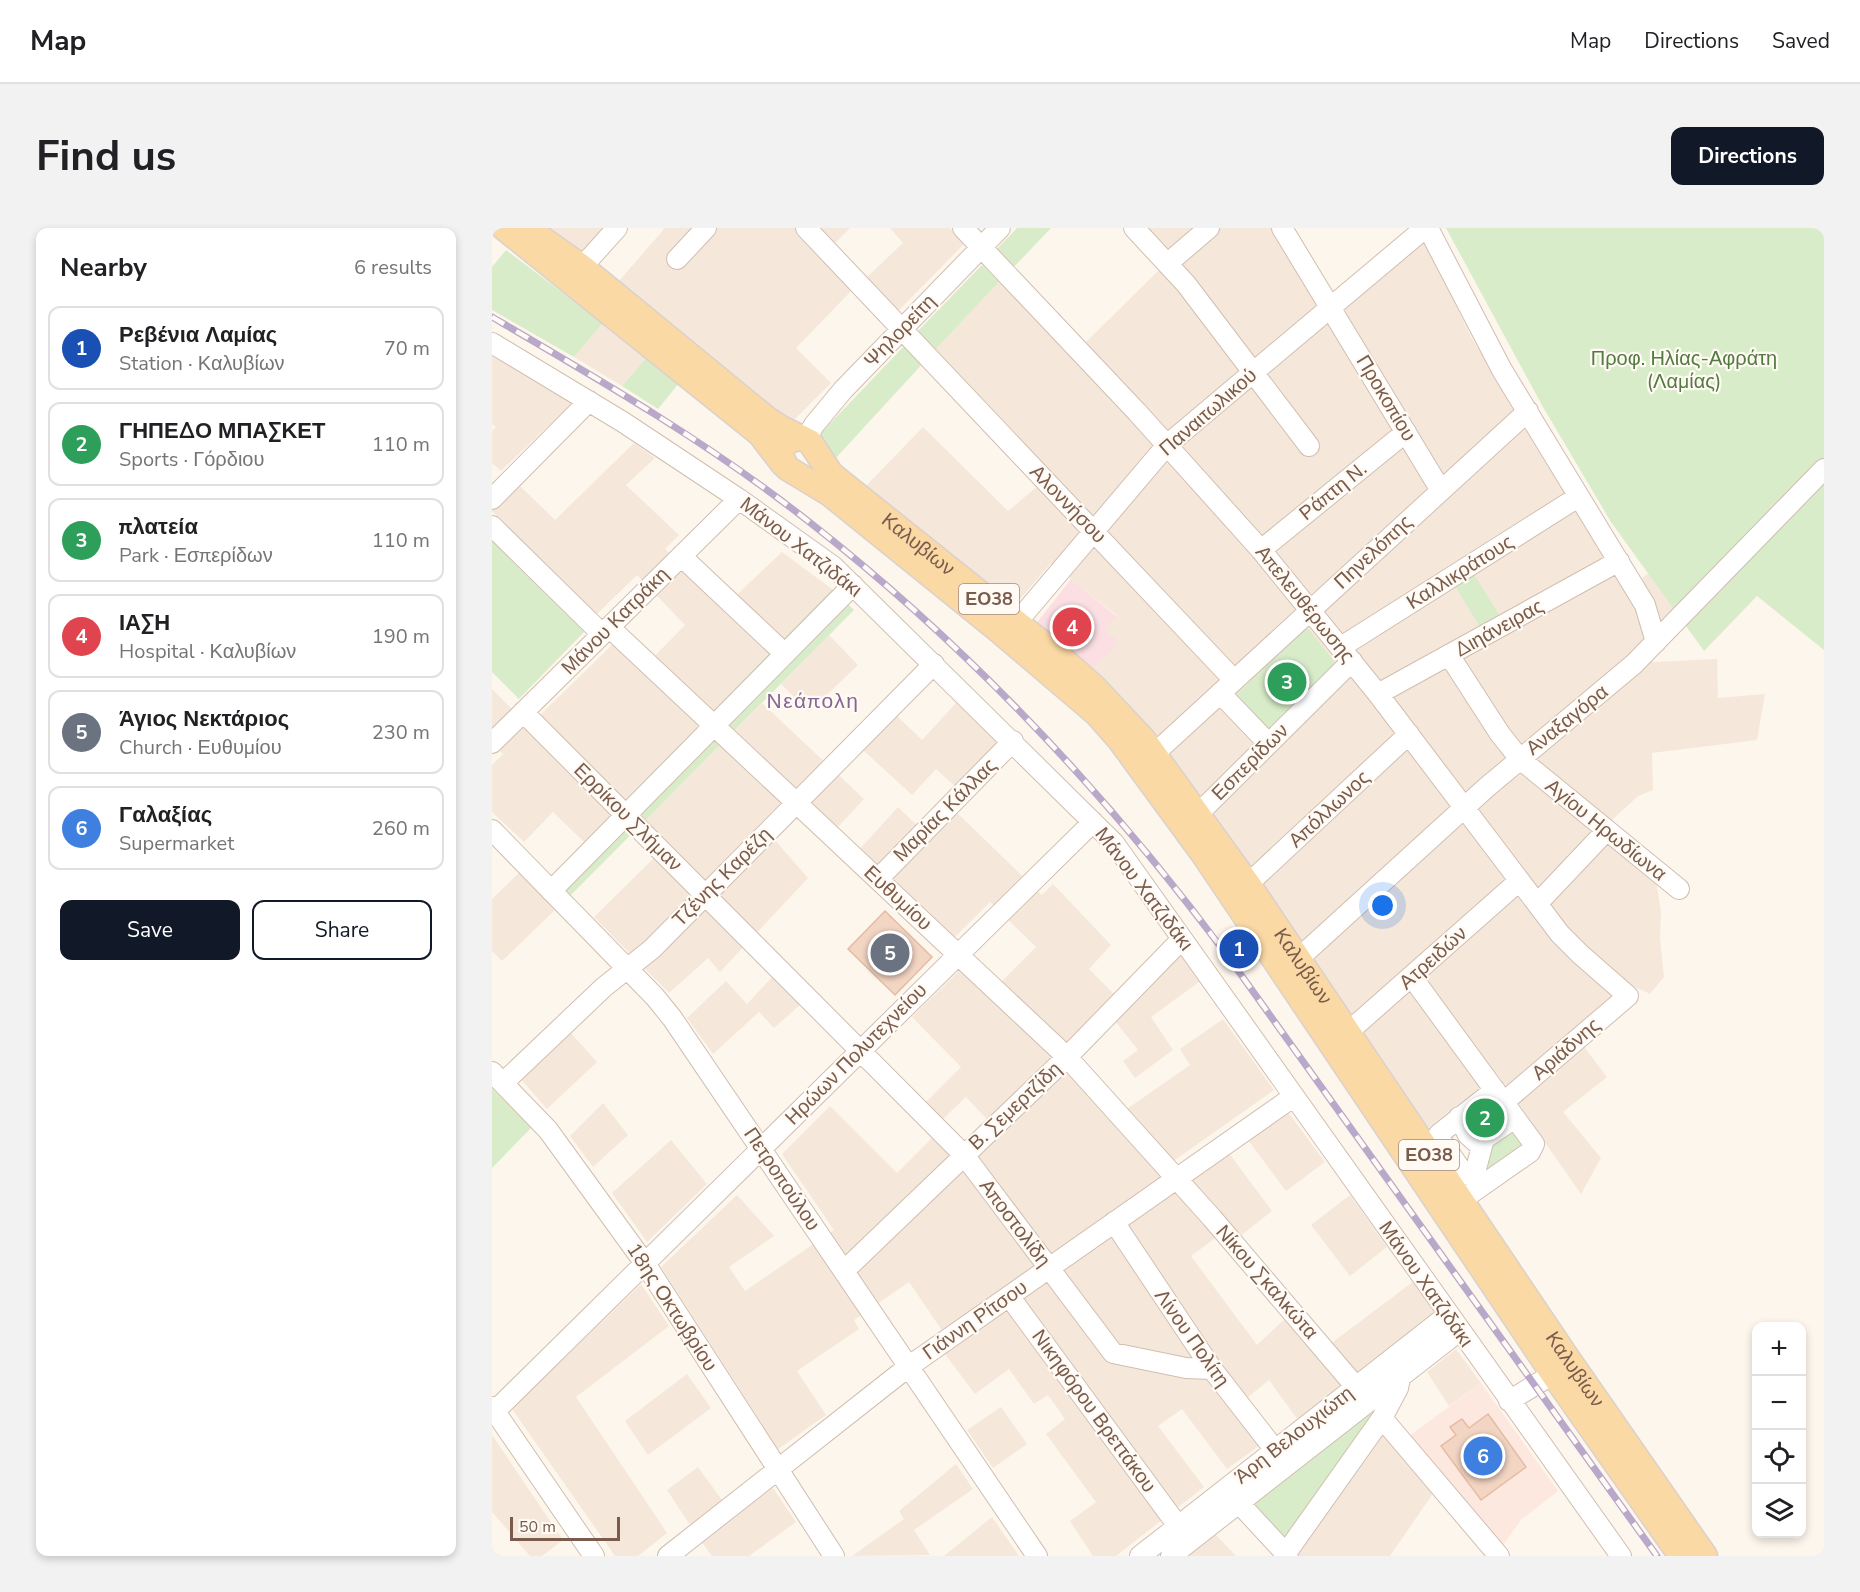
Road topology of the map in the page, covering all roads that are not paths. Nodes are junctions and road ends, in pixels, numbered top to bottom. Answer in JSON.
{"nodes":[{"id":1,"x":504,"y":228,"type":"edge"},
{"id":2,"x":526,"y":228,"type":"edge"},
{"id":3,"x":617,"y":228,"type":"edge"},
{"id":4,"x":706,"y":228,"type":"edge"},
{"id":5,"x":806,"y":228,"type":"edge"},
{"id":6,"x":963,"y":228,"type":"edge"},
{"id":7,"x":1000,"y":228,"type":"edge"},
{"id":8,"x":1134,"y":228,"type":"edge"},
{"id":9,"x":1209,"y":228,"type":"edge"},
{"id":10,"x":1282,"y":228,"type":"edge"},
{"id":11,"x":1427,"y":228,"type":"edge"},
{"id":12,"x":980,"y":248,"type":"junction"},
{"id":13,"x":677,"y":259,"type":"dead end"},
{"id":14,"x":1168,"y":263,"type":"junction"},
{"id":15,"x":582,"y":267,"type":"junction"},
{"id":16,"x":1331,"y":307,"type":"junction"},
{"id":17,"x":902,"y":328,"type":"junction"},
{"id":18,"x":492,"y":344,"type":"edge"},
{"id":19,"x":1254,"y":372,"type":"junction"},
{"id":20,"x":590,"y":401,"type":"junction"},
{"id":21,"x":1527,"y":411,"type":"junction"},
{"id":22,"x":1406,"y":432,"type":"junction"},
{"id":23,"x":808,"y":443,"type":"junction"},
{"id":24,"x":1167,"y":445,"type":"junction"},
{"id":25,"x":1309,"y":446,"type":"dead end"},
{"id":26,"x":788,"y":468,"type":"junction"},
{"id":27,"x":1824,"y":469,"type":"edge"},
{"id":28,"x":1440,"y":489,"type":"junction"},
{"id":29,"x":1578,"y":497,"type":"junction"},
{"id":30,"x":492,"y":499,"type":"edge"},
{"id":31,"x":739,"y":499,"type":"junction"},
{"id":32,"x":492,"y":526,"type":"edge"},
{"id":33,"x":1094,"y":530,"type":"junction"},
{"id":34,"x":1261,"y":550,"type":"junction"},
{"id":35,"x":681,"y":556,"type":"junction"},
{"id":36,"x":1619,"y":561,"type":"junction"},
{"id":37,"x":854,"y":585,"type":"junction"},
{"id":38,"x":1310,"y":610,"type":"junction"},
{"id":39,"x":1017,"y":622,"type":"junction"},
{"id":40,"x":605,"y":631,"type":"junction"},
{"id":41,"x":1656,"y":642,"type":"junction"},
{"id":42,"x":785,"y":654,"type":"junction"},
{"id":43,"x":1346,"y":654,"type":"junction"},
{"id":44,"x":1449,"y":655,"type":"junction"},
{"id":45,"x":934,"y":664,"type":"junction"},
{"id":46,"x":1234,"y":680,"type":"junction"},
{"id":47,"x":1220,"y":693,"type":"junction"},
{"id":48,"x":1378,"y":694,"type":"junction"},
{"id":49,"x":523,"y":712,"type":"junction"},
{"id":50,"x":715,"y":727,"type":"junction"},
{"id":51,"x":1409,"y":734,"type":"junction"},
{"id":52,"x":1013,"y":741,"type":"junction"},
{"id":53,"x":492,"y":743,"type":"edge"},
{"id":54,"x":1268,"y":743,"type":"junction"},
{"id":55,"x":1520,"y":759,"type":"junction"},
{"id":56,"x":1147,"y":760,"type":"junction"},
{"id":57,"x":796,"y":802,"type":"junction"},
{"id":58,"x":1465,"y":808,"type":"junction"},
{"id":59,"x":1199,"y":813,"type":"junction"},
{"id":60,"x":627,"y":816,"type":"junction"},
{"id":61,"x":1093,"y":822,"type":"junction"},
{"id":62,"x":492,"y":830,"type":"edge"},
{"id":63,"x":1607,"y":830,"type":"junction"},
{"id":64,"x":878,"y":879,"type":"junction"},
{"id":65,"x":1519,"y":881,"type":"junction"},
{"id":66,"x":1248,"y":884,"type":"junction"},
{"id":67,"x":1679,"y":889,"type":"dead end"},
{"id":68,"x":551,"y":891,"type":"junction"},
{"id":69,"x":705,"y":894,"type":"junction"},
{"id":70,"x":1537,"y":904,"type":"junction"},
{"id":71,"x":1182,"y":939,"type":"junction"},
{"id":72,"x":959,"y":953,"type":"junction"},
{"id":73,"x":1298,"y":959,"type":"junction"},
{"id":74,"x":628,"y":969,"type":"junction"},
{"id":75,"x":1412,"y":977,"type":"junction"},
{"id":76,"x":1628,"y":996,"type":"joint"},
{"id":77,"x":1347,"y":1033,"type":"junction"},
{"id":78,"x":860,"y":1049,"type":"junction"},
{"id":79,"x":1067,"y":1057,"type":"junction"},
{"id":80,"x":498,"y":1078,"type":"edge"},
{"id":81,"x":1293,"y":1097,"type":"junction"},
{"id":82,"x":1505,"y":1103,"type":"junction"},
{"id":83,"x":1459,"y":1117,"type":"junction"},
{"id":84,"x":1480,"y":1146,"type":"junction"},
{"id":85,"x":761,"y":1149,"type":"junction"},
{"id":86,"x":964,"y":1155,"type":"junction"},
{"id":87,"x":1176,"y":1179,"type":"junction"},
{"id":88,"x":1460,"y":1201,"type":"junction"},
{"id":89,"x":1114,"y":1222,"type":"junction"},
{"id":90,"x":646,"y":1264,"type":"junction"},
{"id":91,"x":1049,"y":1268,"type":"junction"},
{"id":92,"x":844,"y":1270,"type":"junction"},
{"id":93,"x":1009,"y":1296,"type":"junction"},
{"id":94,"x":1454,"y":1323,"type":"junction"},
{"id":95,"x":908,"y":1367,"type":"junction"},
{"id":96,"x":1212,"y":1369,"type":"junction"},
{"id":97,"x":1552,"y":1374,"type":"junction"},
{"id":98,"x":1400,"y":1378,"type":"junction"},
{"id":99,"x":1356,"y":1387,"type":"junction"},
{"id":100,"x":1509,"y":1401,"type":"junction"},
{"id":101,"x":493,"y":1411,"type":"edge"},
{"id":102,"x":1382,"y":1418,"type":"junction"},
{"id":103,"x":1275,"y":1450,"type":"junction"},
{"id":104,"x":777,"y":1470,"type":"junction"},
{"id":105,"x":1238,"y":1503,"type":"junction"},
{"id":106,"x":1178,"y":1526,"type":"junction"},
{"id":107,"x":1495,"y":1554,"type":"edge"},
{"id":108,"x":1286,"y":1555,"type":"edge"},
{"id":109,"x":594,"y":1556,"type":"edge"},
{"id":110,"x":668,"y":1556,"type":"edge"},
{"id":111,"x":834,"y":1556,"type":"edge"},
{"id":112,"x":1037,"y":1556,"type":"edge"},
{"id":113,"x":1140,"y":1556,"type":"edge"},
{"id":114,"x":1171,"y":1556,"type":"edge"},
{"id":115,"x":1621,"y":1556,"type":"edge"},
{"id":116,"x":1681,"y":1556,"type":"edge"},
{"id":117,"x":1705,"y":1556,"type":"edge"}],
"edges":[{"from":1,"to":26,"type":"main road","name":"Καλυβίων","number":"ΕΟ38"},
{"from":2,"to":15,"type":"main road","name":"Καλυβίων","number":"ΕΟ38"},
{"from":3,"to":15,"type":"street"},
{"from":4,"to":13,"type":"street"},
{"from":5,"to":17,"type":"street","name":"Αλοννήσου"},
{"from":6,"to":12,"type":"street","name":"Απελευθέρωσης"},
{"from":7,"to":12,"type":"street","name":"Ψηλορείτη"},
{"from":8,"to":14,"type":"street"},
{"from":9,"to":14,"type":"street"},
{"from":10,"to":16,"type":"street","name":"Προκοπίου"},
{"from":11,"to":16,"type":"street","name":"Παναιτωλικού"},
{"from":11,"to":21,"type":"street"},
{"from":12,"to":17,"type":"street","name":"Ψηλορείτη"},
{"from":12,"to":24,"type":"street","name":"Απελευθέρωσης"},
{"from":14,"to":19,"type":"street"},
{"from":15,"to":23,"type":"main road","name":"Καλυβίων","number":"ΕΟ38"},
{"from":16,"to":19,"type":"street","name":"Παναιτωλικού"},
{"from":16,"to":22,"type":"street","name":"Προκοπίου"},
{"from":17,"to":23,"type":"street","name":"Ψηλορείτη"},
{"from":17,"to":33,"type":"street","name":"Αλοννήσου"},
{"from":18,"to":20,"type":"street","name":"Μάνου Χατζιδάκι"},
{"from":19,"to":24,"type":"street","name":"Παναιτωλικού"},
{"from":19,"to":25,"type":"street"},
{"from":20,"to":30,"type":"street"},
{"from":20,"to":31,"type":"street","name":"Μάνου Χατζιδάκι"},
{"from":21,"to":28,"type":"street","name":"Πηνελόπης"},
{"from":21,"to":29,"type":"street"},
{"from":22,"to":28,"type":"street","name":"Προκοπίου"},
{"from":22,"to":34,"type":"street","name":"Ράπτη Ν."},
{"from":23,"to":26,"type":"main road"},
{"from":23,"to":39,"type":"main road","name":"Καλυβίων","number":"ΕΟ38"},
{"from":24,"to":33,"type":"street","name":"Παναιτωλικού"},
{"from":24,"to":34,"type":"street","name":"Απελευθέρωσης"},
{"from":26,"to":56,"type":"main road","name":"Καλυβίων","number":"ΕΟ38"},
{"from":27,"to":41,"type":"street","name":"Αναξαγόρα"},
{"from":28,"to":38,"type":"street","name":"Πηνελόπης"},
{"from":29,"to":36,"type":"street"},
{"from":29,"to":43,"type":"street","name":"Καλλικράτους"},
{"from":31,"to":35,"type":"street","name":"Μάνου Κατράκη"},
{"from":31,"to":37,"type":"street","name":"Μάνου Χατζιδάκι"},
{"from":32,"to":40,"type":"street","name":"Ευθυμίου"},
{"from":33,"to":39,"type":"street","name":"Παναιτωλικού"},
{"from":33,"to":46,"type":"street","name":"Αλοννήσου"},
{"from":34,"to":38,"type":"street","name":"Απελευθέρωσης"},
{"from":35,"to":40,"type":"street","name":"Μάνου Κατράκη"},
{"from":35,"to":42,"type":"street"},
{"from":36,"to":41,"type":"street"},
{"from":36,"to":44,"type":"street","name":"Διηάνειρας"},
{"from":37,"to":42,"type":"street"},
{"from":37,"to":45,"type":"street","name":"Μάνου Χατζιδάκι"},
{"from":38,"to":43,"type":"street","name":"Απελευθέρωσης"},
{"from":38,"to":46,"type":"street","name":"Πηνελόπης"},
{"from":39,"to":56,"type":"main road","name":"Καλυβίων","number":"ΕΟ38"},
{"from":40,"to":49,"type":"street","name":"Μάνου Κατράκη"},
{"from":40,"to":50,"type":"street","name":"Ευθυμίου"},
{"from":41,"to":55,"type":"street","name":"Αναξαγόρα"},
{"from":42,"to":50,"type":"street"},
{"from":43,"to":48,"type":"street","name":"Απελευθέρωσης"},
{"from":43,"to":54,"type":"street","name":"Εσπερίδων"},
{"from":44,"to":48,"type":"street","name":"Διηάνειρας"},
{"from":44,"to":55,"type":"street","name":"Αγίου Ηρωδίωνα"},
{"from":45,"to":52,"type":"street","name":"Μάνου Χατζιδάκι"},
{"from":45,"to":57,"type":"street","name":"Τζένης Καρέζη"},
{"from":46,"to":47,"type":"street","name":"Πηνελόπης"},
{"from":47,"to":54,"type":"street"},
{"from":47,"to":56,"type":"street","name":"Πηνελόπης"},
{"from":48,"to":51,"type":"street","name":"Απελευθέρωσης"},
{"from":49,"to":53,"type":"street","name":"Μάνου Κατράκη"},
{"from":49,"to":60,"type":"street","name":"Ερρίκου Σλήμαν"},
{"from":50,"to":57,"type":"street","name":"Ευθυμίου"},
{"from":50,"to":60,"type":"street"},
{"from":51,"to":58,"type":"street","name":"Απελευθέρωσης"},
{"from":51,"to":66,"type":"street","name":"Απόλλωνος"},
{"from":52,"to":61,"type":"street","name":"Μάνου Χατζιδάκι"},
{"from":52,"to":64,"type":"street","name":"Μαρίας Κάλλας"},
{"from":54,"to":59,"type":"street","name":"Εσπερίδων"},
{"from":55,"to":58,"type":"street","name":"Αναξαγόρα"},
{"from":55,"to":63,"type":"street","name":"Αγίου Ηρωδίωνα"},
{"from":56,"to":59,"type":"main road","name":"Καλυβίων","number":"ΕΟ38"},
{"from":56,"to":97,"type":"main road","name":"Καλυβίων","number":"ΕΟ38"},
{"from":57,"to":64,"type":"street","name":"Ευθυμίου"},
{"from":57,"to":69,"type":"street","name":"Τζένης Καρέζη"},
{"from":58,"to":65,"type":"street","name":"Απελευθέρωσης"},
{"from":58,"to":73,"type":"street","name":"Αναξαγόρα"},
{"from":59,"to":66,"type":"main road","name":"Καλυβίων","number":"ΕΟ38"},
{"from":60,"to":68,"type":"street"},
{"from":60,"to":69,"type":"street","name":"Ερρίκου Σλήμαν"},
{"from":61,"to":71,"type":"street","name":"Μάνου Χατζιδάκι"},
{"from":61,"to":72,"type":"street","name":"Ηρώων Πολυτεχνείου"},
{"from":62,"to":68,"type":"street","name":"Πετροπούλου"},
{"from":63,"to":67,"type":"street","name":"Αγίου Ηρωδίωνα"},
{"from":63,"to":70,"type":"street"},
{"from":64,"to":72,"type":"street","name":"Ευθυμίου"},
{"from":65,"to":70,"type":"street","name":"Απελευθέρωσης"},
{"from":65,"to":75,"type":"street","name":"Ατρειδών"},
{"from":66,"to":73,"type":"main road","name":"Καλυβίων","number":"ΕΟ38"},
{"from":68,"to":74,"type":"street","name":"Πετροπούλου"},
{"from":69,"to":74,"type":"street","name":"Τζένης Καρέζη"},
{"from":69,"to":78,"type":"street","name":"Ερρίκου Σλήμαν"},
{"from":70,"to":76,"type":"street","name":"Απελευθέρωσης"},
{"from":71,"to":79,"type":"street","name":"Β. Σεμερτζίδη"},
{"from":71,"to":81,"type":"street","name":"Μάνου Χατζιδάκι"},
{"from":72,"to":78,"type":"street","name":"Ηρώων Πολυτεχνείου"},
{"from":72,"to":79,"type":"street","name":"Ευθυμίου"},
{"from":73,"to":77,"type":"main road","name":"Καλυβίων","number":"ΕΟ38"},
{"from":74,"to":80,"type":"street","name":"Τζένης Καρέζη"},
{"from":74,"to":85,"type":"street","name":"Πετροπούλου"},
{"from":75,"to":77,"type":"street","name":"Ατρειδών"},
{"from":75,"to":82,"type":"street"},
{"from":76,"to":82,"type":"street","name":"Αριάδνης"},
{"from":77,"to":88,"type":"main road","name":"Καλυβίων","number":"ΕΟ38"},
{"from":78,"to":85,"type":"street","name":"Ηρώων Πολυτεχνείου"},
{"from":78,"to":86,"type":"street","name":"Αποστολίδη"},
{"from":79,"to":86,"type":"street","name":"Β. Σεμερτζίδη"},
{"from":79,"to":87,"type":"street","name":"Ευθυμίου"},
{"from":80,"to":90,"type":"street","name":"18ης Οκτωβρίου"},
{"from":81,"to":87,"type":"street","name":"Γιάννη Ρίτσου"},
{"from":81,"to":94,"type":"street","name":"Μάνου Χατζιδάκι"},
{"from":82,"to":83,"type":"street"},
{"from":82,"to":84,"type":"street"},
{"from":82,"to":88,"type":"street"},
{"from":83,"to":84,"type":"street"},
{"from":83,"to":84,"type":"street"},
{"from":85,"to":90,"type":"street","name":"Ηρώων Πολυτεχνείου"},
{"from":85,"to":92,"type":"street","name":"Πετροπούλου"},
{"from":86,"to":91,"type":"street","name":"Αποστολίδη"},
{"from":86,"to":92,"type":"street","name":"Β. Σεμερτζίδη"},
{"from":87,"to":89,"type":"street","name":"Γιάννη Ρίτσου"},
{"from":87,"to":99,"type":"street","name":"Νίκου Σκαλκώτα"},
{"from":88,"to":117,"type":"main road","name":"Καλυβίων","number":"ΕΟ38"},
{"from":89,"to":91,"type":"street","name":"Γιάννη Ρίτσου"},
{"from":89,"to":96,"type":"street","name":"Λίνου Πολίτη"},
{"from":90,"to":101,"type":"street","name":"Ηρώων Πολυτεχνείου"},
{"from":90,"to":104,"type":"street","name":"18ης Οκτωβρίου"},
{"from":91,"to":93,"type":"street","name":"Γιάννη Ρίτσου"},
{"from":91,"to":96,"type":"street","name":"Αποστολίδη"},
{"from":92,"to":95,"type":"street","name":"Πετροπούλου"},
{"from":93,"to":95,"type":"street","name":"Γιάννη Ρίτσου"},
{"from":93,"to":106,"type":"street","name":"Νικηφόρου Βρεττάκου"},
{"from":94,"to":98,"type":"street","name":"Άρη Βελουχιώτη"},
{"from":94,"to":99,"type":"street","name":"Άρη Βελουχιώτη"},
{"from":94,"to":100,"type":"street","name":"Μάνου Χατζιδάκι"},
{"from":95,"to":104,"type":"street","name":"Γιάννη Ρίτσου"},
{"from":95,"to":112,"type":"street","name":"Πετροπούλου"},
{"from":96,"to":103,"type":"street","name":"Λίνου Πολίτη"},
{"from":97,"to":100,"type":"street"},
{"from":97,"to":116,"type":"main road","name":"Καλυβίων","number":"ΕΟ38"},
{"from":98,"to":102,"type":"street"},
{"from":98,"to":105,"type":"street","name":"Άρη Βελουχιώτη"},
{"from":99,"to":103,"type":"street","name":"Άρη Βελουχιώτη"},
{"from":100,"to":115,"type":"street","name":"Μάνου Χατζιδάκι"},
{"from":101,"to":109,"type":"street"},
{"from":102,"to":107,"type":"street"},
{"from":102,"to":108,"type":"street"},
{"from":103,"to":106,"type":"street","name":"Άρη Βελουχιώτη"},
{"from":104,"to":110,"type":"street","name":"Γιάννη Ρίτσου"},
{"from":104,"to":111,"type":"street","name":"18ης Οκτωβρίου"},
{"from":105,"to":108,"type":"street"},
{"from":105,"to":114,"type":"street","name":"Άρη Βελουχιώτη"},
{"from":106,"to":113,"type":"street","name":"Άρη Βελουχιώτη"}]}
